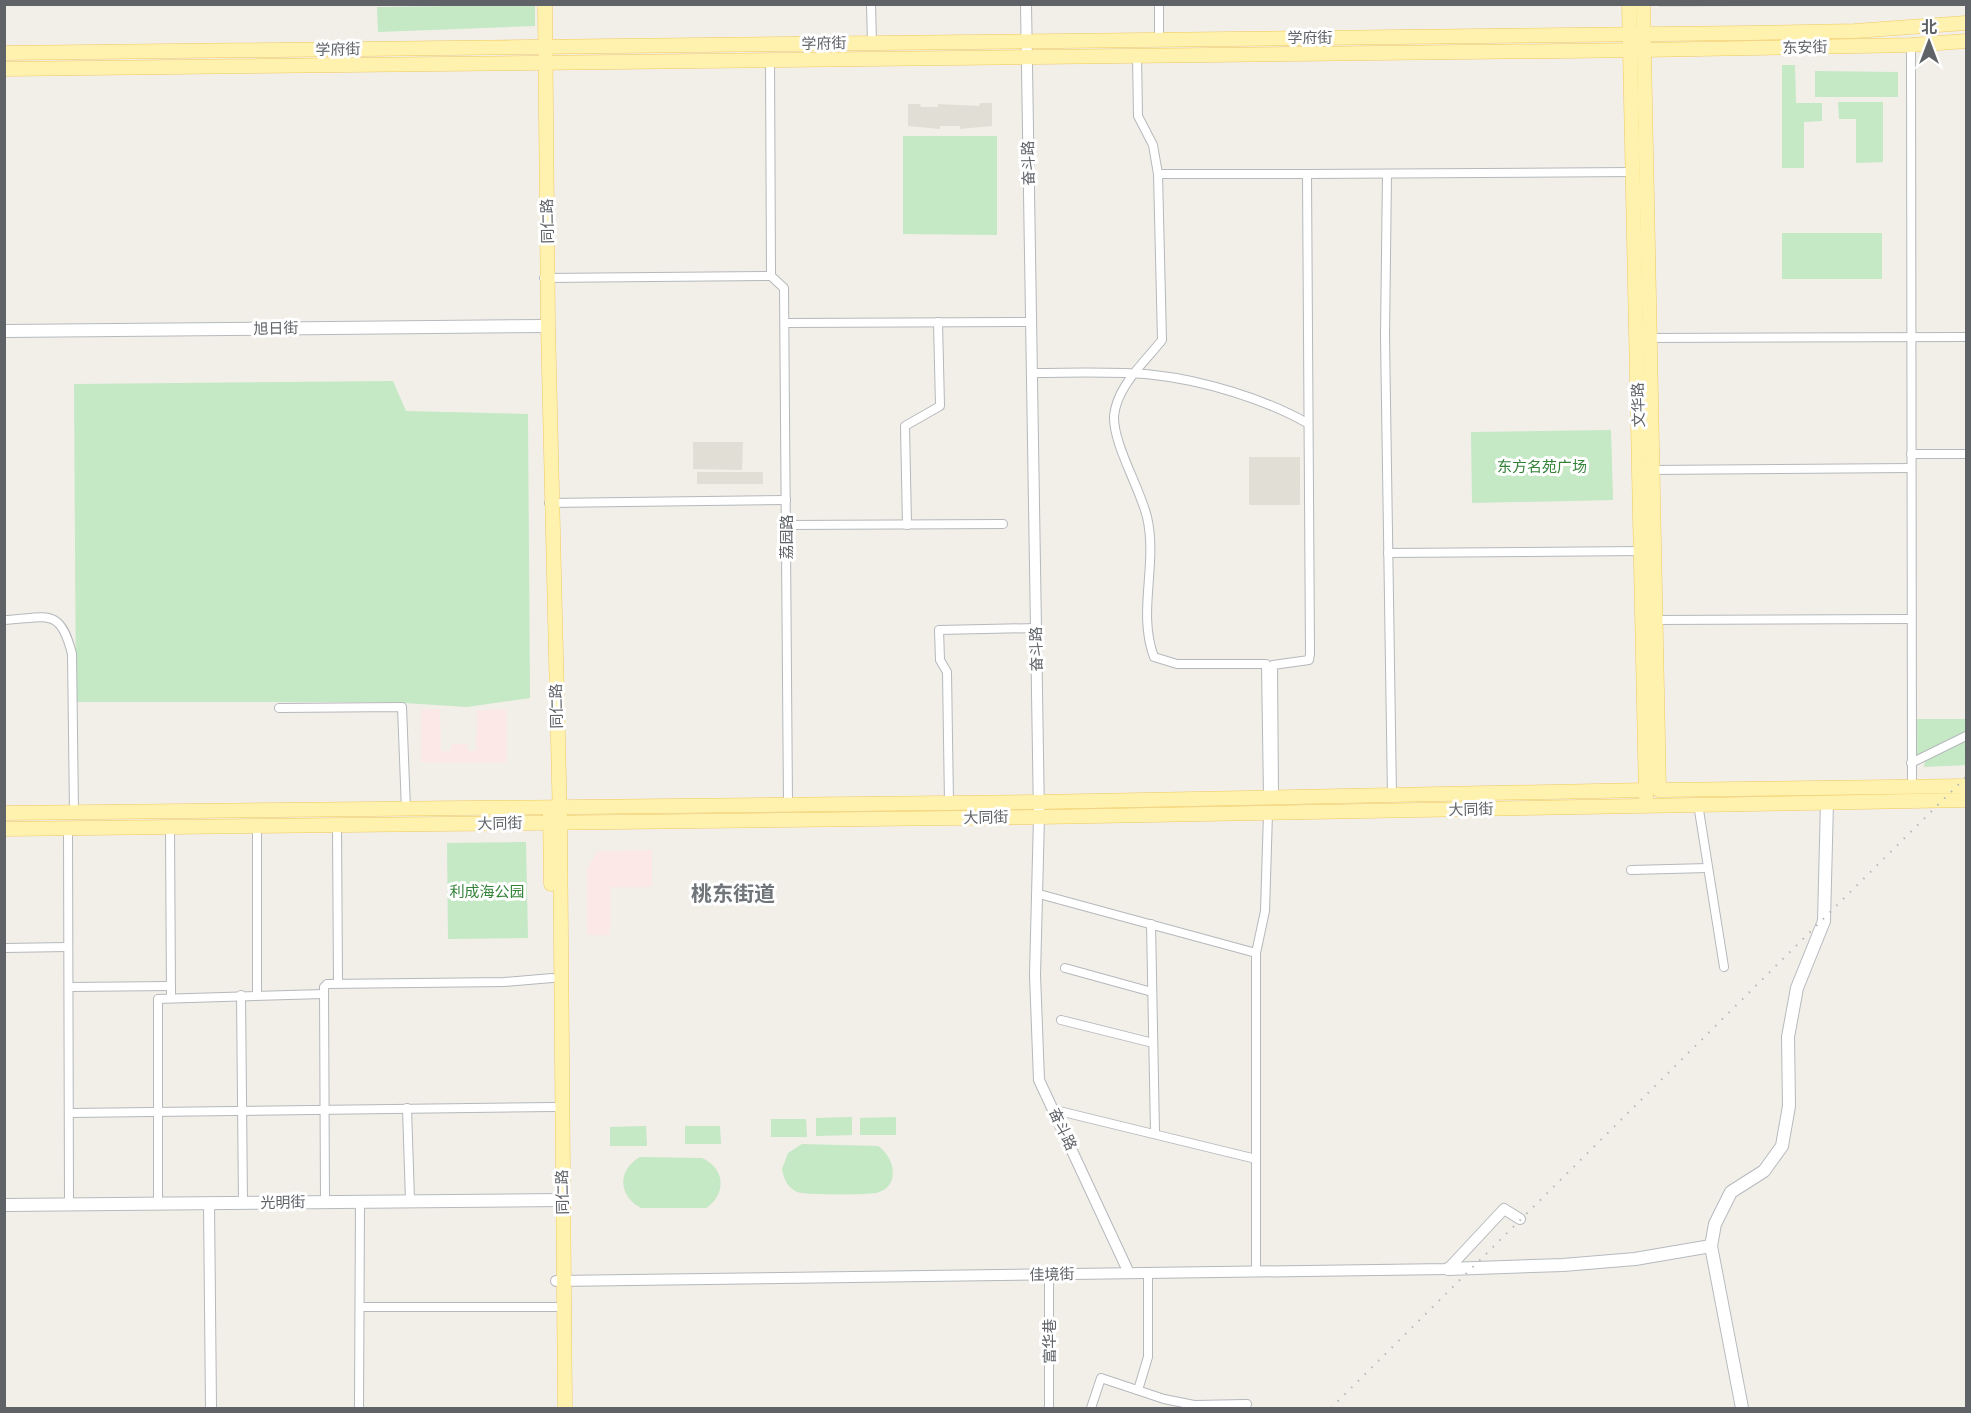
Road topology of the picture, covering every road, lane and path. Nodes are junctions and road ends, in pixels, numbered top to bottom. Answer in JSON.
{"nodes":[{"id":1,"x":539,"y":4,"type":"edge"},
{"id":2,"x":545,"y":4,"type":"edge"},
{"id":3,"x":871,"y":4,"type":"edge"},
{"id":4,"x":1026,"y":4,"type":"edge"},
{"id":5,"x":1159,"y":4,"type":"edge"},
{"id":6,"x":1629,"y":4,"type":"edge"},
{"id":7,"x":1643,"y":4,"type":"edge"},
{"id":8,"x":1966,"y":23,"type":"edge"},
{"id":9,"x":1637,"y":35,"type":"junction"},
{"id":10,"x":1159,"y":39,"type":"junction"},
{"id":11,"x":1026,"y":40,"type":"junction"},
{"id":12,"x":1966,"y":41,"type":"edge"},
{"id":13,"x":872,"y":42,"type":"junction"},
{"id":14,"x":1911,"y":45,"type":"junction"},
{"id":15,"x":1636,"y":50,"type":"junction"},
{"id":16,"x":4,"y":53,"type":"edge"},
{"id":17,"x":542,"y":54,"type":"junction"},
{"id":18,"x":1026,"y":55,"type":"junction"},
{"id":19,"x":1137,"y":55,"type":"junction"},
{"id":20,"x":770,"y":59,"type":"junction"},
{"id":21,"x":4,"y":69,"type":"edge"},
{"id":22,"x":1634,"y":172,"type":"junction"},
{"id":23,"x":1158,"y":174,"type":"junction"},
{"id":24,"x":1307,"y":174,"type":"junction"},
{"id":25,"x":1387,"y":174,"type":"junction"},
{"id":26,"x":771,"y":276,"type":"junction"},
{"id":27,"x":546,"y":278,"type":"junction"},
{"id":28,"x":1032,"y":321,"type":"junction"},
{"id":29,"x":938,"y":322,"type":"junction"},
{"id":30,"x":785,"y":323,"type":"junction"},
{"id":31,"x":546,"y":326,"type":"junction"},
{"id":32,"x":4,"y":331,"type":"edge"},
{"id":33,"x":1911,"y":337,"type":"junction"},
{"id":34,"x":1966,"y":337,"type":"edge"},
{"id":35,"x":1643,"y":338,"type":"junction"},
{"id":36,"x":1033,"y":373,"type":"junction"},
{"id":37,"x":1135,"y":373,"type":"junction"},
{"id":38,"x":1307,"y":423,"type":"junction"},
{"id":39,"x":1911,"y":454,"type":"junction"},
{"id":40,"x":1966,"y":454,"type":"edge"},
{"id":41,"x":1911,"y":468,"type":"junction"},
{"id":42,"x":1646,"y":470,"type":"junction"},
{"id":43,"x":786,"y":500,"type":"junction"},
{"id":44,"x":549,"y":503,"type":"junction"},
{"id":45,"x":1003,"y":524,"type":"dead end"},
{"id":46,"x":786,"y":525,"type":"junction"},
{"id":47,"x":906,"y":525,"type":"junction"},
{"id":48,"x":1647,"y":551,"type":"junction"},
{"id":49,"x":1388,"y":553,"type":"junction"},
{"id":50,"x":1911,"y":619,"type":"junction"},
{"id":51,"x":4,"y":620,"type":"edge"},
{"id":52,"x":1654,"y":620,"type":"junction"},
{"id":53,"x":1036,"y":628,"type":"junction"},
{"id":54,"x":279,"y":708,"type":"dead end"},
{"id":55,"x":1966,"y":736,"type":"edge"},
{"id":56,"x":1911,"y":763,"type":"junction"},
{"id":57,"x":1912,"y":786,"type":"junction"},
{"id":58,"x":1966,"y":786,"type":"edge"},
{"id":59,"x":1652,"y":790,"type":"junction"},
{"id":60,"x":1392,"y":796,"type":"junction"},
{"id":61,"x":1271,"y":797,"type":"junction"},
{"id":62,"x":1966,"y":800,"type":"edge"},
{"id":63,"x":1038,"y":802,"type":"junction"},
{"id":64,"x":1827,"y":802,"type":"junction"},
{"id":65,"x":949,"y":803,"type":"junction"},
{"id":66,"x":1698,"y":804,"type":"junction"},
{"id":67,"x":788,"y":805,"type":"junction"},
{"id":68,"x":1653,"y":806,"type":"junction"},
{"id":69,"x":406,"y":810,"type":"junction"},
{"id":70,"x":74,"y":812,"type":"junction"},
{"id":71,"x":4,"y":813,"type":"edge"},
{"id":72,"x":1268,"y":813,"type":"junction"},
{"id":73,"x":554,"y":815,"type":"junction"},
{"id":74,"x":1039,"y":817,"type":"junction"},
{"id":75,"x":257,"y":825,"type":"junction"},
{"id":76,"x":337,"y":825,"type":"junction"},
{"id":77,"x":170,"y":827,"type":"junction"},
{"id":78,"x":68,"y":828,"type":"junction"},
{"id":79,"x":4,"y":829,"type":"edge"},
{"id":80,"x":1708,"y":868,"type":"junction"},
{"id":81,"x":1631,"y":870,"type":"dead end"},
{"id":82,"x":1040,"y":894,"type":"junction"},
{"id":83,"x":1151,"y":924,"type":"junction"},
{"id":84,"x":68,"y":947,"type":"junction"},
{"id":85,"x":4,"y":948,"type":"edge"},
{"id":86,"x":1256,"y":953,"type":"junction"},
{"id":87,"x":1724,"y":967,"type":"dead end"},
{"id":88,"x":1065,"y":968,"type":"dead end"},
{"id":89,"x":552,"y":978,"type":"junction"},
{"id":90,"x":338,"y":983,"type":"junction"},
{"id":91,"x":171,"y":986,"type":"junction"},
{"id":92,"x":69,"y":987,"type":"junction"},
{"id":93,"x":1152,"y":992,"type":"junction"},
{"id":94,"x":324,"y":994,"type":"junction"},
{"id":95,"x":241,"y":995,"type":"junction"},
{"id":96,"x":257,"y":995,"type":"junction"},
{"id":97,"x":171,"y":998,"type":"junction"},
{"id":98,"x":1061,"y":1020,"type":"dead end"},
{"id":99,"x":1153,"y":1043,"type":"junction"},
{"id":100,"x":554,"y":1107,"type":"junction"},
{"id":101,"x":324,"y":1108,"type":"junction"},
{"id":102,"x":407,"y":1108,"type":"junction"},
{"id":103,"x":241,"y":1110,"type":"junction"},
{"id":104,"x":1055,"y":1110,"type":"junction"},
{"id":105,"x":157,"y":1111,"type":"junction"},
{"id":106,"x":69,"y":1113,"type":"junction"},
{"id":107,"x":1155,"y":1132,"type":"junction"},
{"id":108,"x":1256,"y":1159,"type":"junction"},
{"id":109,"x":558,"y":1200,"type":"junction"},
{"id":110,"x":410,"y":1201,"type":"junction"},
{"id":111,"x":325,"y":1202,"type":"junction"},
{"id":112,"x":360,"y":1202,"type":"junction"},
{"id":113,"x":158,"y":1203,"type":"junction"},
{"id":114,"x":209,"y":1203,"type":"junction"},
{"id":115,"x":243,"y":1203,"type":"junction"},
{"id":116,"x":69,"y":1204,"type":"junction"},
{"id":117,"x":4,"y":1205,"type":"edge"},
{"id":118,"x":1520,"y":1219,"type":"dead end"},
{"id":119,"x":1711,"y":1246,"type":"junction"},
{"id":120,"x":1448,"y":1269,"type":"junction"},
{"id":121,"x":1256,"y":1271,"type":"junction"},
{"id":122,"x":1129,"y":1273,"type":"junction"},
{"id":123,"x":1148,"y":1273,"type":"junction"},
{"id":124,"x":1050,"y":1274,"type":"junction"},
{"id":125,"x":560,"y":1281,"type":"junction"},
{"id":126,"x":360,"y":1307,"type":"junction"},
{"id":127,"x":556,"y":1307,"type":"junction"},
{"id":128,"x":1138,"y":1390,"type":"junction"},
{"id":129,"x":1247,"y":1404,"type":"dead end"},
{"id":130,"x":211,"y":1408,"type":"edge"},
{"id":131,"x":359,"y":1408,"type":"edge"},
{"id":132,"x":558,"y":1408,"type":"edge"},
{"id":133,"x":565,"y":1408,"type":"edge"},
{"id":134,"x":1049,"y":1408,"type":"edge"},
{"id":135,"x":1091,"y":1408,"type":"edge"},
{"id":136,"x":1742,"y":1408,"type":"edge"}],
"edges":[{"from":1,"to":17,"type":"main road","name":"同仁路"},
{"from":2,"to":17,"type":"main road","name":"同仁路"},
{"from":3,"to":13,"type":"street"},
{"from":4,"to":11,"type":"street","name":"奋斗路"},
{"from":5,"to":10,"type":"street"},
{"from":6,"to":9,"type":"main road","name":"文华路"},
{"from":7,"to":9,"type":"main road","name":"文华路"},
{"from":8,"to":9,"type":"main road","name":"东安街"},
{"from":9,"to":10,"type":"main road","name":"学府街"},
{"from":9,"to":15,"type":"main road","name":"文华路"},
{"from":10,"to":11,"type":"main road","name":"学府街"},
{"from":11,"to":13,"type":"main road","name":"学府街"},
{"from":11,"to":18,"type":"street","name":"奋斗路"},
{"from":12,"to":14,"type":"main road","name":"东安街"},
{"from":13,"to":17,"type":"main road","name":"学府街"},
{"from":14,"to":15,"type":"main road","name":"东安街"},
{"from":14,"to":33,"type":"street"},
{"from":15,"to":19,"type":"main road","name":"学府街"},
{"from":15,"to":22,"type":"main road","name":"文华路"},
{"from":15,"to":35,"type":"main road","name":"文华路"},
{"from":16,"to":17,"type":"main road","name":"学府街"},
{"from":17,"to":20,"type":"main road","name":"学府街"},
{"from":17,"to":21,"type":"main road","name":"学府街"},
{"from":17,"to":27,"type":"main road","name":"同仁路"},
{"from":18,"to":19,"type":"main road","name":"学府街"},
{"from":18,"to":20,"type":"main road","name":"学府街"},
{"from":18,"to":28,"type":"street","name":"奋斗路"},
{"from":19,"to":23,"type":"street"},
{"from":20,"to":26,"type":"street"},
{"from":22,"to":25,"type":"street"},
{"from":22,"to":35,"type":"main road","name":"文华路"},
{"from":23,"to":24,"type":"street"},
{"from":23,"to":37,"type":"street"},
{"from":24,"to":25,"type":"street"},
{"from":24,"to":38,"type":"street"},
{"from":25,"to":49,"type":"street"},
{"from":26,"to":27,"type":"street"},
{"from":26,"to":30,"type":"street","name":"荔园路"},
{"from":27,"to":31,"type":"main road","name":"同仁路"},
{"from":28,"to":29,"type":"street"},
{"from":28,"to":36,"type":"street","name":"奋斗路"},
{"from":29,"to":30,"type":"street"},
{"from":29,"to":47,"type":"street"},
{"from":30,"to":43,"type":"street","name":"荔园路"},
{"from":31,"to":32,"type":"main road","name":"旭日街"},
{"from":31,"to":44,"type":"main road","name":"同仁路"},
{"from":33,"to":34,"type":"street"},
{"from":33,"to":35,"type":"street"},
{"from":33,"to":39,"type":"street"},
{"from":35,"to":42,"type":"main road","name":"文华路"},
{"from":36,"to":37,"type":"street"},
{"from":36,"to":53,"type":"street","name":"奋斗路"},
{"from":37,"to":38,"type":"street"},
{"from":37,"to":61,"type":"street"},
{"from":38,"to":61,"type":"street"},
{"from":39,"to":40,"type":"street"},
{"from":39,"to":41,"type":"street"},
{"from":41,"to":42,"type":"street"},
{"from":41,"to":50,"type":"street"},
{"from":42,"to":48,"type":"main road","name":"文华路"},
{"from":43,"to":44,"type":"street"},
{"from":43,"to":46,"type":"street","name":"荔园路"},
{"from":44,"to":73,"type":"main road","name":"同仁路"},
{"from":45,"to":47,"type":"street"},
{"from":46,"to":47,"type":"street"},
{"from":46,"to":67,"type":"street","name":"荔园路"},
{"from":48,"to":49,"type":"street"},
{"from":48,"to":52,"type":"main road","name":"文华路"},
{"from":48,"to":59,"type":"main road","name":"文华路"},
{"from":49,"to":60,"type":"street"},
{"from":50,"to":52,"type":"street"},
{"from":50,"to":56,"type":"street"},
{"from":51,"to":70,"type":"street"},
{"from":52,"to":59,"type":"main road","name":"文华路"},
{"from":53,"to":63,"type":"street","name":"奋斗路"},
{"from":53,"to":65,"type":"street"},
{"from":54,"to":69,"type":"street"},
{"from":55,"to":56,"type":"street"},
{"from":56,"to":57,"type":"street"},
{"from":57,"to":58,"type":"main road","name":"大同街"},
{"from":57,"to":59,"type":"main road","name":"大同街"},
{"from":59,"to":60,"type":"main road","name":"大同街"},
{"from":59,"to":68,"type":"main road","name":"文华路"},
{"from":60,"to":61,"type":"main road","name":"大同街"},
{"from":61,"to":63,"type":"main road","name":"大同街"},
{"from":62,"to":64,"type":"main road","name":"大同街"},
{"from":63,"to":65,"type":"main road","name":"大同街"},
{"from":63,"to":74,"type":"street","name":"奋斗路"},
{"from":64,"to":66,"type":"main road","name":"大同街"},
{"from":64,"to":119,"type":"main road"},
{"from":65,"to":67,"type":"main road","name":"大同街"},
{"from":66,"to":68,"type":"main road","name":"大同街"},
{"from":66,"to":80,"type":"street"},
{"from":67,"to":73,"type":"main road","name":"大同街"},
{"from":68,"to":72,"type":"main road","name":"大同街"},
{"from":69,"to":70,"type":"main road","name":"大同街"},
{"from":69,"to":73,"type":"main road","name":"大同街"},
{"from":70,"to":71,"type":"main road","name":"大同街"},
{"from":72,"to":74,"type":"main road","name":"大同街"},
{"from":72,"to":86,"type":"street"},
{"from":73,"to":74,"type":"main road","name":"大同街"},
{"from":73,"to":76,"type":"main road","name":"大同街"},
{"from":73,"to":89,"type":"main road","name":"同仁路"},
{"from":73,"to":109,"type":"main road","name":"同仁路"},
{"from":74,"to":82,"type":"street","name":"奋斗路"},
{"from":75,"to":76,"type":"main road","name":"大同街"},
{"from":75,"to":77,"type":"main road","name":"大同街"},
{"from":75,"to":96,"type":"street"},
{"from":76,"to":90,"type":"street"},
{"from":77,"to":78,"type":"main road","name":"大同街"},
{"from":77,"to":91,"type":"street"},
{"from":78,"to":79,"type":"main road","name":"大同街"},
{"from":78,"to":84,"type":"street"},
{"from":80,"to":81,"type":"street"},
{"from":80,"to":87,"type":"street"},
{"from":82,"to":83,"type":"street"},
{"from":82,"to":104,"type":"street","name":"奋斗路"},
{"from":83,"to":86,"type":"street"},
{"from":83,"to":93,"type":"street"},
{"from":84,"to":85,"type":"street"},
{"from":84,"to":92,"type":"street"},
{"from":86,"to":108,"type":"street"},
{"from":88,"to":93,"type":"street"},
{"from":89,"to":90,"type":"street"},
{"from":89,"to":100,"type":"main road","name":"同仁路"},
{"from":90,"to":94,"type":"street"},
{"from":91,"to":92,"type":"street"},
{"from":91,"to":97,"type":"street"},
{"from":92,"to":106,"type":"street"},
{"from":93,"to":99,"type":"street"},
{"from":94,"to":96,"type":"street"},
{"from":94,"to":101,"type":"street"},
{"from":95,"to":96,"type":"street"},
{"from":95,"to":97,"type":"street"},
{"from":95,"to":103,"type":"street"},
{"from":97,"to":105,"type":"street"},
{"from":98,"to":99,"type":"street"},
{"from":99,"to":107,"type":"street"},
{"from":100,"to":102,"type":"street"},
{"from":100,"to":109,"type":"main road","name":"同仁路"},
{"from":101,"to":102,"type":"street"},
{"from":101,"to":103,"type":"street"},
{"from":101,"to":111,"type":"street"},
{"from":102,"to":110,"type":"street"},
{"from":103,"to":105,"type":"street"},
{"from":103,"to":115,"type":"street"},
{"from":104,"to":107,"type":"street"},
{"from":104,"to":122,"type":"street","name":"奋斗路"},
{"from":105,"to":106,"type":"street"},
{"from":105,"to":113,"type":"street"},
{"from":106,"to":116,"type":"street"},
{"from":107,"to":108,"type":"street"},
{"from":108,"to":121,"type":"street"},
{"from":109,"to":110,"type":"main road","name":"光明街"},
{"from":109,"to":125,"type":"main road","name":"同仁路"},
{"from":110,"to":112,"type":"main road","name":"光明街"},
{"from":111,"to":112,"type":"main road","name":"光明街"},
{"from":111,"to":115,"type":"main road","name":"光明街"},
{"from":112,"to":126,"type":"street"},
{"from":113,"to":114,"type":"main road","name":"光明街"},
{"from":113,"to":116,"type":"main road","name":"光明街"},
{"from":114,"to":115,"type":"main road","name":"光明街"},
{"from":114,"to":130,"type":"street"},
{"from":116,"to":117,"type":"main road","name":"光明街"},
{"from":118,"to":120,"type":"street"},
{"from":119,"to":120,"type":"main road"},
{"from":119,"to":136,"type":"main road"},
{"from":120,"to":121,"type":"street","name":"佳境街"},
{"from":121,"to":123,"type":"street","name":"佳境街"},
{"from":122,"to":123,"type":"street","name":"佳境街"},
{"from":122,"to":124,"type":"street","name":"佳境街"},
{"from":123,"to":128,"type":"street"},
{"from":124,"to":125,"type":"street","name":"佳境街"},
{"from":124,"to":134,"type":"street","name":"富华巷"},
{"from":125,"to":127,"type":"main road","name":"同仁路"},
{"from":125,"to":133,"type":"main road","name":"同仁路"},
{"from":126,"to":127,"type":"street"},
{"from":126,"to":131,"type":"street"},
{"from":127,"to":132,"type":"main road","name":"同仁路"},
{"from":128,"to":129,"type":"street"},
{"from":128,"to":135,"type":"street"}]}
